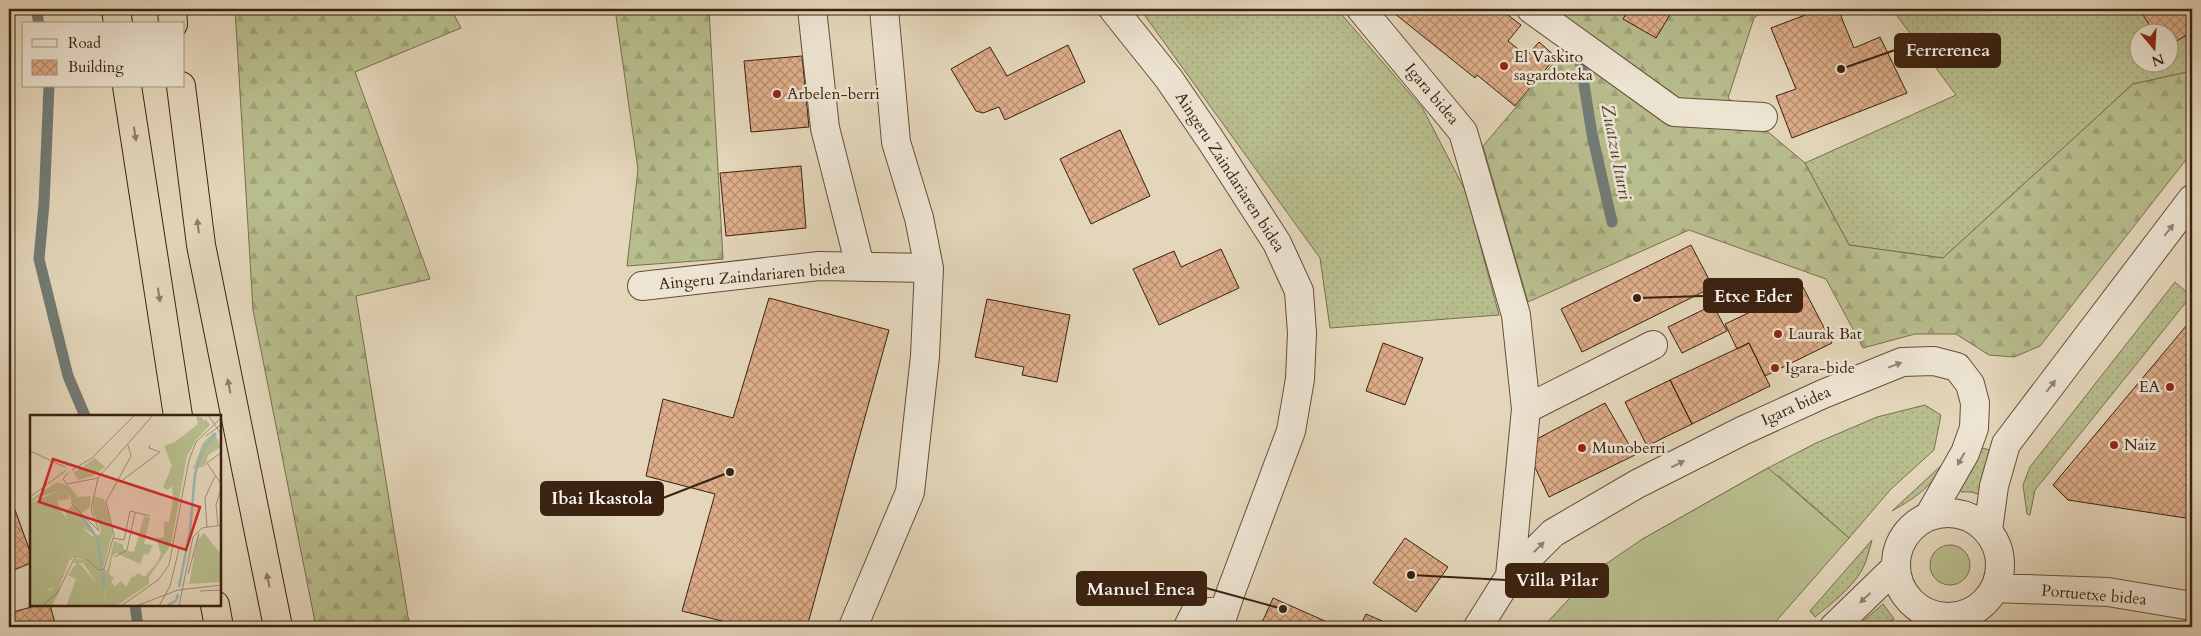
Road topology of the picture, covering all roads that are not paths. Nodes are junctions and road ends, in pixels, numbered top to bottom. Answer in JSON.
{"nodes":[{"id":1,"x":116,"y":9,"type":"edge"},
{"id":2,"x":172,"y":9,"type":"edge"},
{"id":3,"x":812,"y":9,"type":"edge"},
{"id":4,"x":884,"y":9,"type":"edge"},
{"id":5,"x":1113,"y":9,"type":"edge"},
{"id":6,"x":1361,"y":9,"type":"edge"},
{"id":7,"x":1532,"y":9,"type":"edge"},
{"id":8,"x":118,"y":22,"type":"edge"},
{"id":9,"x":173,"y":22,"type":"edge"},
{"id":10,"x":127,"y":88,"type":"edge"},
{"id":11,"x":181,"y":88,"type":"edge"},
{"id":12,"x":1764,"y":117,"type":"dead end"},
{"id":13,"x":2192,"y":199,"type":"edge"},
{"id":14,"x":860,"y":266,"type":"junction"},
{"id":15,"x":928,"y":268,"type":"junction"},
{"id":16,"x":642,"y":286,"type":"dead end"},
{"id":17,"x":1653,"y":345,"type":"dead end"},
{"id":18,"x":1526,"y":409,"type":"junction"},
{"id":19,"x":178,"y":415,"type":"edge"},
{"id":20,"x":1929,"y":516,"type":"junction"},
{"id":21,"x":1988,"y":530,"type":"junction"},
{"id":22,"x":1896,"y":567,"type":"junction"},
{"id":23,"x":1510,"y":576,"type":"junction"},
{"id":24,"x":1995,"y":588,"type":"junction"},
{"id":25,"x":215,"y":606,"type":"edge"},
{"id":26,"x":2192,"y":606,"type":"edge"},
{"id":27,"x":1222,"y":619,"type":"edge"},
{"id":28,"x":1923,"y":621,"type":"edge"},
{"id":29,"x":219,"y":627,"type":"edge"},
{"id":30,"x":278,"y":627,"type":"edge"},
{"id":31,"x":853,"y":627,"type":"edge"},
{"id":32,"x":1188,"y":627,"type":"edge"},
{"id":33,"x":1478,"y":627,"type":"edge"},
{"id":34,"x":1834,"y":627,"type":"edge"}],
"edges":[{"from":1,"to":8,"type":"highway"},
{"from":2,"to":9,"type":"highway"},
{"from":3,"to":14,"type":"street"},
{"from":4,"to":15,"type":"street"},
{"from":5,"to":27,"type":"street","name":"Aingeru Zaindariaren bidea"},
{"from":6,"to":18,"type":"street","name":"Igara bidea"},
{"from":7,"to":12,"type":"street"},
{"from":10,"to":19,"type":"highway","one_way":true},
{"from":30,"to":11,"type":"highway","one_way":true},
{"from":21,"to":13,"type":"street","one_way":true},
{"from":14,"to":15,"type":"street","name":"Aingeru Zaindariaren bidea"},
{"from":14,"to":16,"type":"street","name":"Aingeru Zaindariaren bidea"},
{"from":15,"to":31,"type":"street"},
{"from":17,"to":18,"type":"street"},
{"from":18,"to":23,"type":"street","name":"Igara bidea"},
{"from":20,"to":21,"type":"street"},
{"from":20,"to":22,"type":"street"},
{"from":23,"to":20,"type":"street","name":"Igara bidea","one_way":true},
{"from":21,"to":24,"type":"street"},
{"from":22,"to":28,"type":"street"},
{"from":22,"to":34,"type":"street","one_way":true},
{"from":23,"to":33,"type":"street","name":"Igara bidea"},
{"from":24,"to":26,"type":"street","name":"Portuetxe bidea"},
{"from":24,"to":28,"type":"street"},
{"from":25,"to":29,"type":"highway"},
{"from":27,"to":32,"type":"street","name":"Aingeru Zaindariaren bidea"}]}
